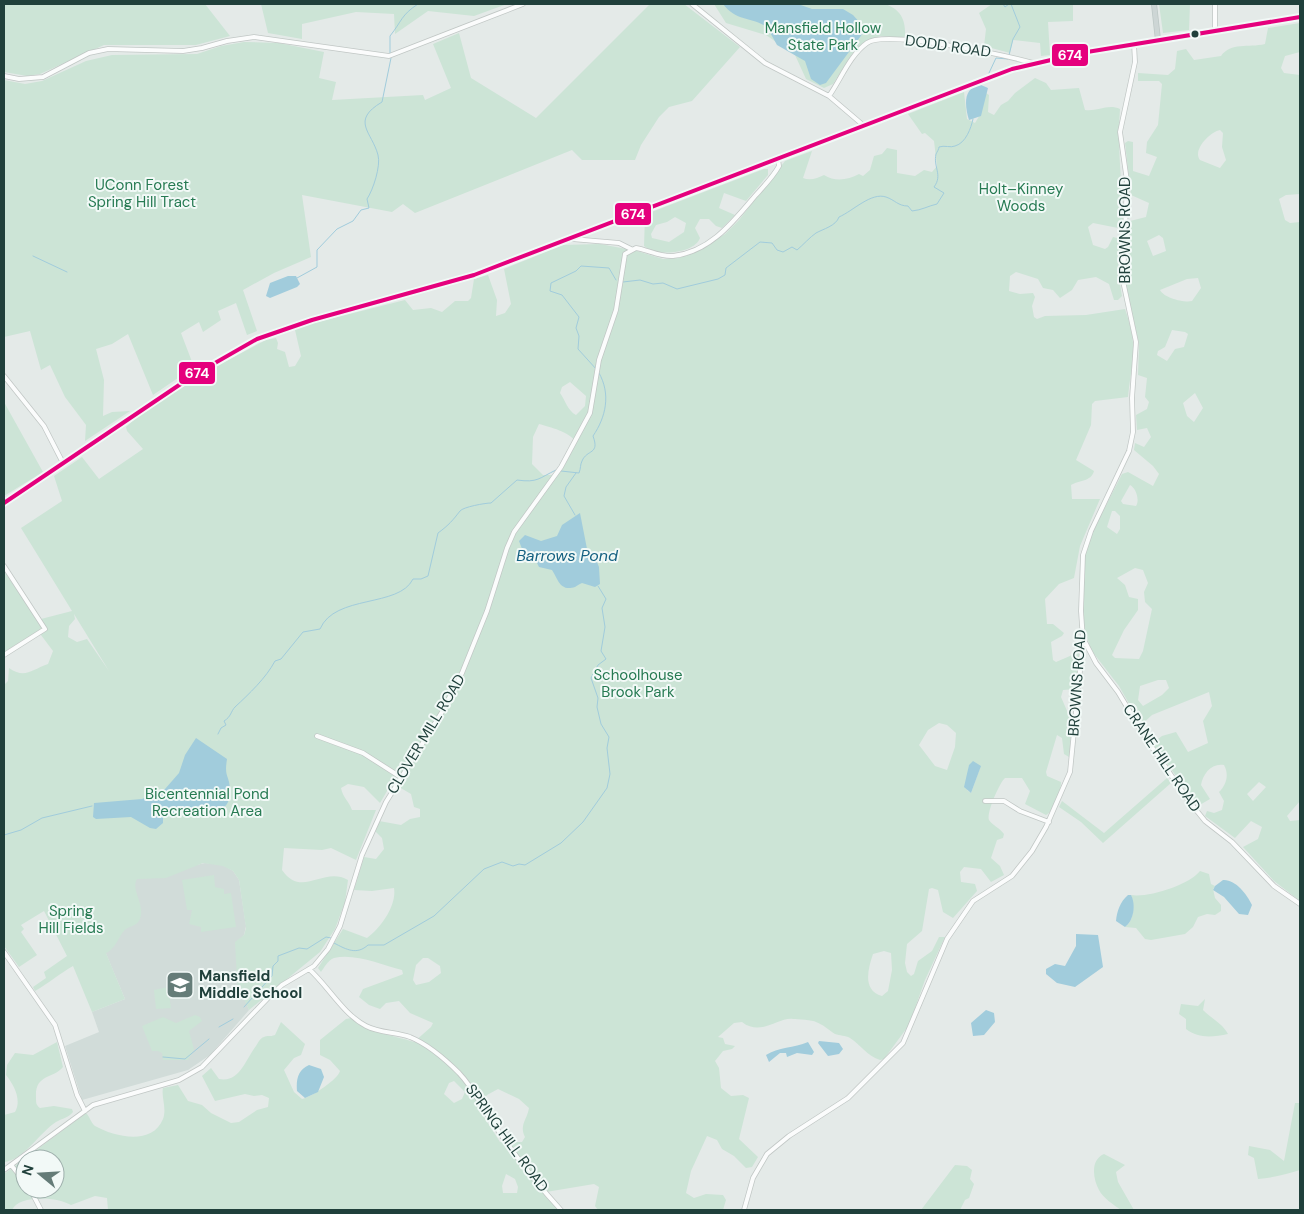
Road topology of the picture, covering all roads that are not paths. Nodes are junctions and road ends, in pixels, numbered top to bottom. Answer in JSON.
{"nodes":[{"id":1,"x":523,"y":4,"type":"edge"},
{"id":2,"x":692,"y":4,"type":"edge"},
{"id":3,"x":1154,"y":4,"type":"edge"},
{"id":4,"x":1215,"y":4,"type":"edge"},
{"id":5,"x":1300,"y":17,"type":"edge"},
{"id":6,"x":1215,"y":30,"type":"junction"},
{"id":7,"x":1158,"y":40,"type":"junction"},
{"id":8,"x":1134,"y":44,"type":"junction"},
{"id":9,"x":1033,"y":63,"type":"junction"},
{"id":10,"x":4,"y":76,"type":"edge"},
{"id":11,"x":829,"y":96,"type":"junction"},
{"id":12,"x":864,"y":125,"type":"junction"},
{"id":13,"x":778,"y":159,"type":"junction"},
{"id":14,"x":572,"y":240,"type":"junction"},
{"id":15,"x":631,"y":249,"type":"junction"},
{"id":16,"x":4,"y":376,"type":"edge"},
{"id":17,"x":63,"y":463,"type":"junction"},
{"id":18,"x":4,"y":503,"type":"edge"},
{"id":19,"x":4,"y":566,"type":"edge"},
{"id":20,"x":1083,"y":640,"type":"junction"},
{"id":21,"x":4,"y":656,"type":"edge"},
{"id":22,"x":316,"y":736,"type":"dead end"},
{"id":23,"x":400,"y":776,"type":"junction"},
{"id":24,"x":985,"y":801,"type":"dead end"},
{"id":25,"x":1049,"y":822,"type":"junction"},
{"id":26,"x":1300,"y":904,"type":"edge"},
{"id":27,"x":4,"y":952,"type":"edge"},
{"id":28,"x":309,"y":969,"type":"junction"},
{"id":29,"x":85,"y":1110,"type":"junction"},
{"id":30,"x":11,"y":1165,"type":"junction"},
{"id":31,"x":4,"y":1170,"type":"edge"},
{"id":32,"x":15,"y":1170,"type":"edge"},
{"id":33,"x":561,"y":1210,"type":"edge"},
{"id":34,"x":744,"y":1210,"type":"edge"}],
"edges":[{"from":1,"to":10,"type":"street"},
{"from":2,"to":11,"type":"street"},
{"from":3,"to":7,"type":"main road"},
{"from":4,"to":6,"type":"street"},
{"from":5,"to":6,"type":"main road"},
{"from":6,"to":7,"type":"main road"},
{"from":7,"to":8,"type":"main road"},
{"from":8,"to":9,"type":"main road"},
{"from":8,"to":20,"type":"street","name":"BROWNS ROAD"},
{"from":9,"to":11,"type":"street","name":"DODD ROAD"},
{"from":9,"to":12,"type":"main road"},
{"from":11,"to":12,"type":"street"},
{"from":12,"to":13,"type":"main road"},
{"from":13,"to":14,"type":"main road"},
{"from":13,"to":15,"type":"street"},
{"from":14,"to":15,"type":"street"},
{"from":14,"to":17,"type":"main road"},
{"from":15,"to":23,"type":"street","name":"CLOVER MILL ROAD"},
{"from":16,"to":17,"type":"street"},
{"from":17,"to":18,"type":"main road"},
{"from":19,"to":21,"type":"street"},
{"from":20,"to":25,"type":"street","name":"BROWNS ROAD"},
{"from":20,"to":26,"type":"street","name":"CRANE HILL ROAD"},
{"from":22,"to":23,"type":"street"},
{"from":23,"to":28,"type":"street","name":"CLOVER MILL ROAD"},
{"from":24,"to":25,"type":"street"},
{"from":25,"to":34,"type":"street","name":"BROWNS ROAD"},
{"from":27,"to":29,"type":"street"},
{"from":28,"to":29,"type":"street"},
{"from":28,"to":33,"type":"street","name":"SPRING HILL ROAD"},
{"from":29,"to":30,"type":"street"},
{"from":30,"to":31,"type":"street"},
{"from":30,"to":32,"type":"street"}]}
